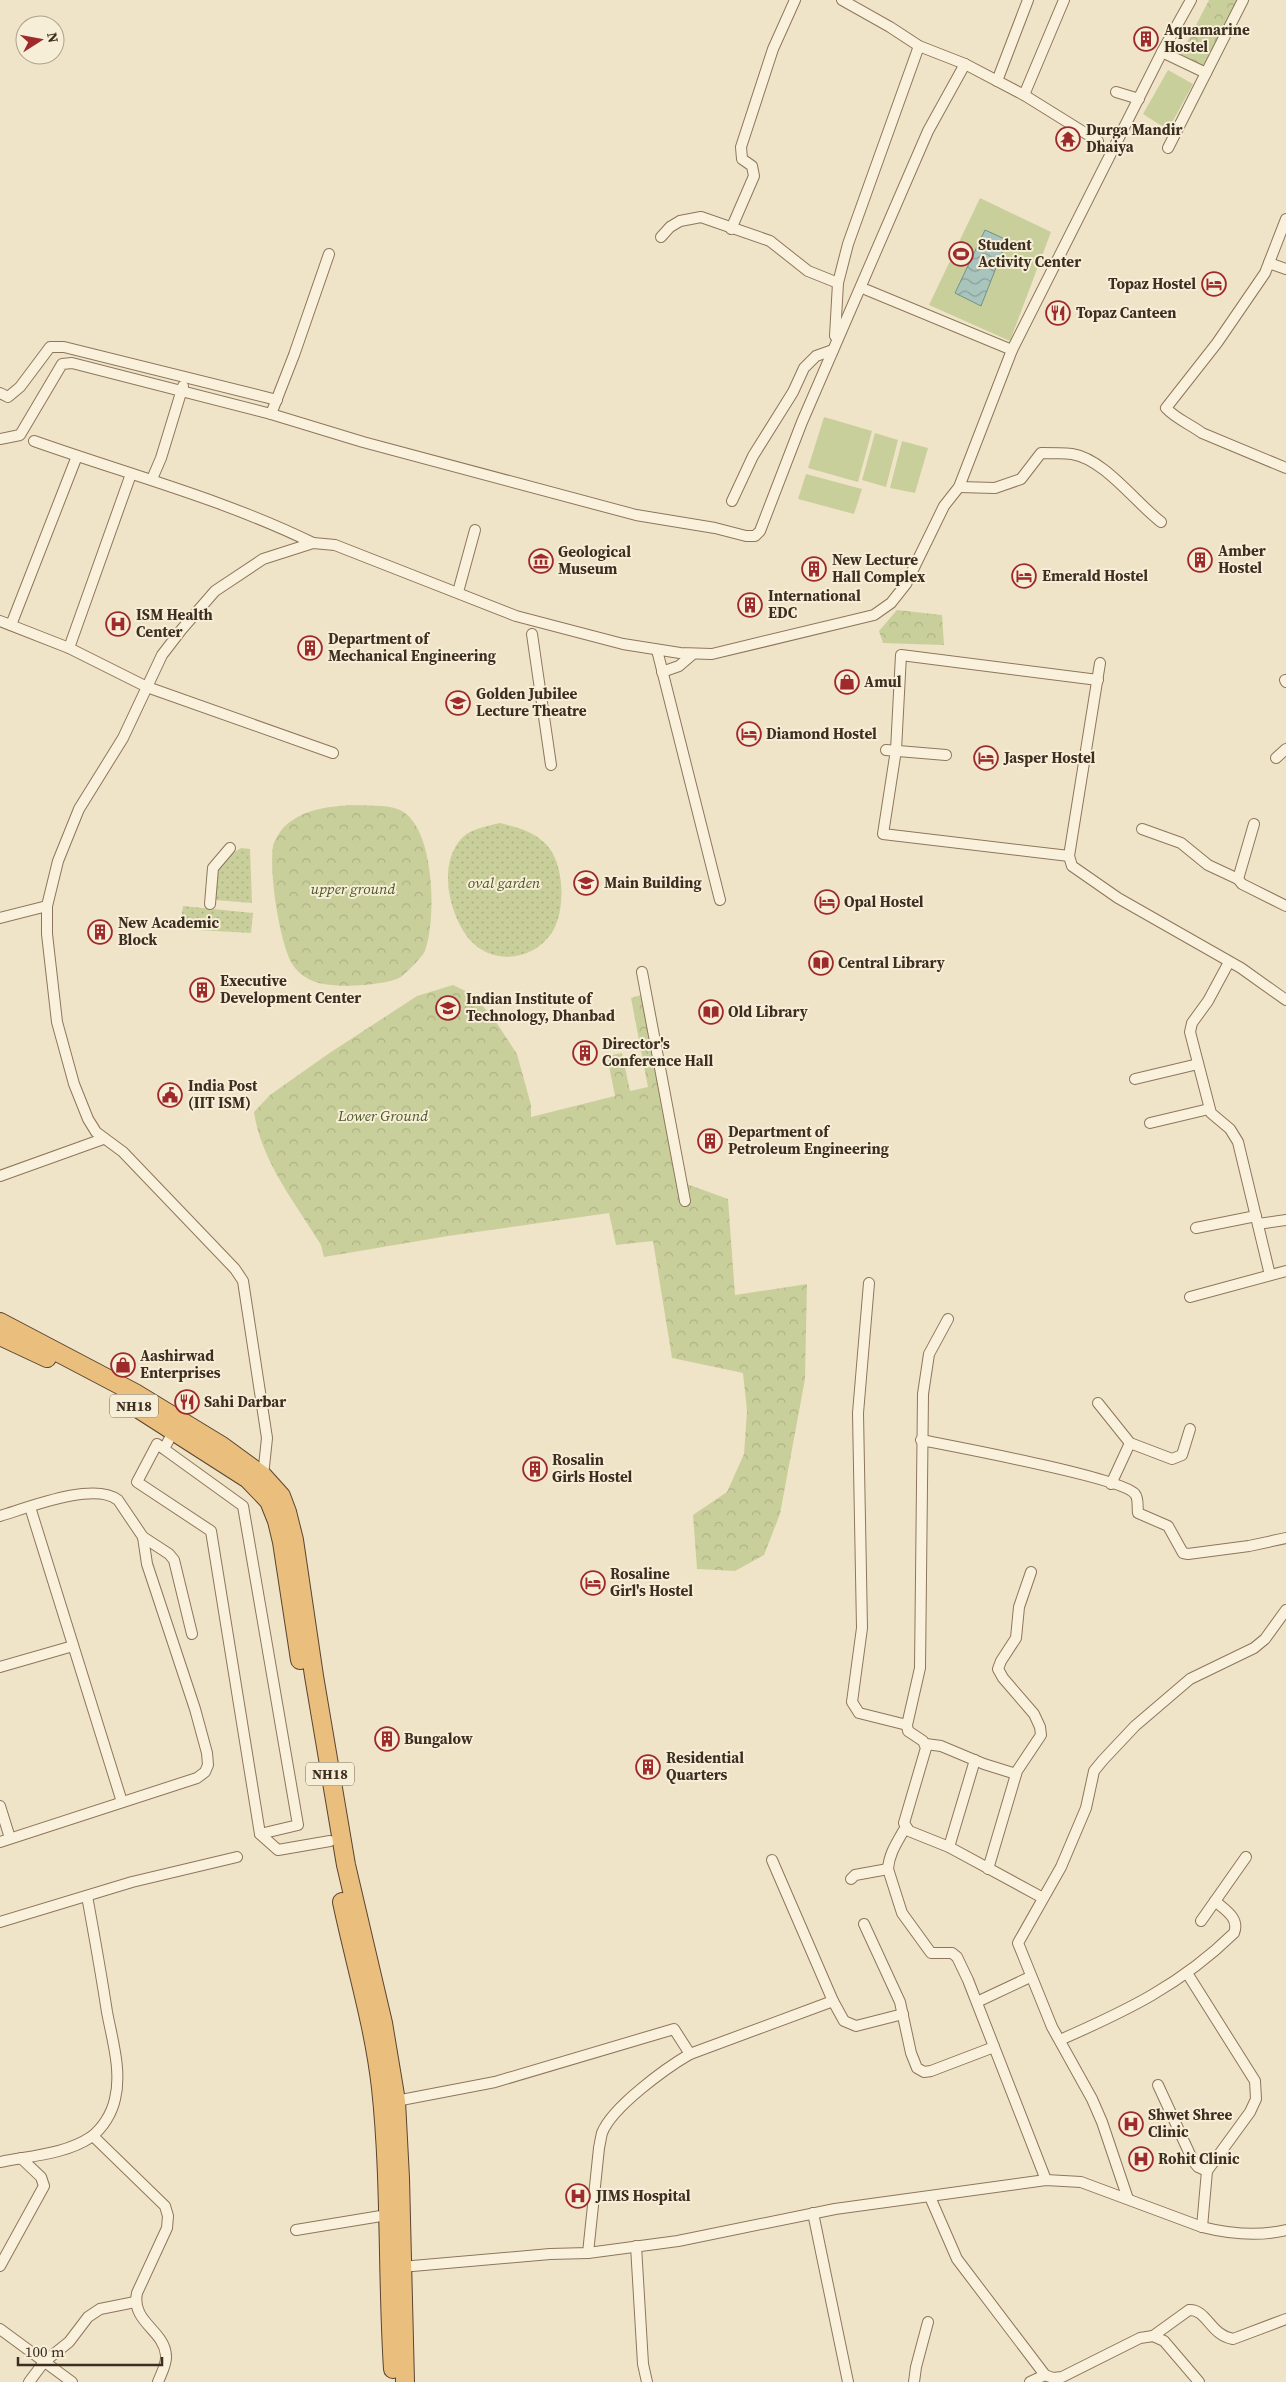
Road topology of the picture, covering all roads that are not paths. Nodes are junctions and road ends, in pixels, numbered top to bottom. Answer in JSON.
{"nodes":[{"id":1,"x":795,"y":0,"type":"edge"},
{"id":2,"x":842,"y":0,"type":"edge"},
{"id":3,"x":1028,"y":0,"type":"edge"},
{"id":4,"x":1064,"y":0,"type":"edge"},
{"id":5,"x":1191,"y":0,"type":"edge"},
{"id":6,"x":1243,"y":0,"type":"edge"},
{"id":7,"x":919,"y":46,"type":"junction"},
{"id":8,"x":1162,"y":52,"type":"junction"},
{"id":9,"x":965,"y":64,"type":"junction"},
{"id":10,"x":1206,"y":73,"type":"junction"},
{"id":11,"x":997,"y":81,"type":"junction"},
{"id":12,"x":1116,"y":92,"type":"dead end"},
{"id":13,"x":1024,"y":95,"type":"junction"},
{"id":14,"x":1139,"y":99,"type":"junction"},
{"id":15,"x":1098,"y":140,"type":"dead end"},
{"id":16,"x":1168,"y":148,"type":"dead end"},
{"id":17,"x":1286,"y":219,"type":"edge"},
{"id":18,"x":731,"y":229,"type":"junction"},
{"id":19,"x":661,"y":237,"type":"dead end"},
{"id":20,"x":329,"y":254,"type":"dead end"},
{"id":21,"x":1269,"y":263,"type":"junction"},
{"id":22,"x":1286,"y":269,"type":"edge"},
{"id":23,"x":838,"y":283,"type":"junction"},
{"id":24,"x":868,"y":290,"type":"dead end"},
{"id":25,"x":834,"y":347,"type":"junction"},
{"id":26,"x":1012,"y":350,"type":"junction"},
{"id":27,"x":186,"y":378,"type":"junction"},
{"id":28,"x":181,"y":391,"type":"junction"},
{"id":29,"x":0,"y":393,"type":"edge"},
{"id":30,"x":277,"y":400,"type":"junction"},
{"id":31,"x":271,"y":414,"type":"junction"},
{"id":32,"x":0,"y":439,"type":"edge"},
{"id":33,"x":34,"y":441,"type":"dead end"},
{"id":34,"x":77,"y":456,"type":"junction"},
{"id":35,"x":1286,"y":468,"type":"edge"},
{"id":36,"x":131,"y":474,"type":"junction"},
{"id":37,"x":152,"y":479,"type":"junction"},
{"id":38,"x":959,"y":487,"type":"junction"},
{"id":39,"x":732,"y":501,"type":"dead end"},
{"id":40,"x":1161,"y":522,"type":"dead end"},
{"id":41,"x":475,"y":530,"type":"dead end"},
{"id":42,"x":312,"y":543,"type":"junction"},
{"id":43,"x":458,"y":592,"type":"junction"},
{"id":44,"x":0,"y":621,"type":"edge"},
{"id":45,"x":11,"y":625,"type":"junction"},
{"id":46,"x":532,"y":634,"type":"dead end"},
{"id":47,"x":69,"y":648,"type":"junction"},
{"id":48,"x":657,"y":650,"type":"junction"},
{"id":49,"x":693,"y":654,"type":"junction"},
{"id":50,"x":1100,"y":663,"type":"dead end"},
{"id":51,"x":662,"y":672,"type":"junction"},
{"id":52,"x":1098,"y":680,"type":"junction"},
{"id":53,"x":147,"y":687,"type":"junction"},
{"id":54,"x":891,"y":750,"type":"junction"},
{"id":55,"x":1286,"y":750,"type":"edge"},
{"id":56,"x":333,"y":752,"type":"dead end"},
{"id":57,"x":946,"y":755,"type":"dead end"},
{"id":58,"x":1276,"y":758,"type":"dead end"},
{"id":59,"x":551,"y":765,"type":"dead end"},
{"id":60,"x":1254,"y":824,"type":"dead end"},
{"id":61,"x":1142,"y":829,"type":"dead end"},
{"id":62,"x":230,"y":848,"type":"dead end"},
{"id":63,"x":1069,"y":856,"type":"junction"},
{"id":64,"x":1238,"y":879,"type":"junction"},
{"id":65,"x":720,"y":900,"type":"dead end"},
{"id":66,"x":210,"y":904,"type":"dead end"},
{"id":67,"x":47,"y":906,"type":"junction"},
{"id":68,"x":1286,"y":906,"type":"edge"},
{"id":69,"x":0,"y":918,"type":"edge"},
{"id":70,"x":1229,"y":962,"type":"junction"},
{"id":71,"x":642,"y":972,"type":"dead end"},
{"id":72,"x":1286,"y":1000,"type":"edge"},
{"id":73,"x":1198,"y":1064,"type":"junction"},
{"id":74,"x":1135,"y":1079,"type":"dead end"},
{"id":75,"x":1209,"y":1109,"type":"junction"},
{"id":76,"x":1150,"y":1124,"type":"dead end"},
{"id":77,"x":103,"y":1139,"type":"junction"},
{"id":78,"x":0,"y":1176,"type":"edge"},
{"id":79,"x":685,"y":1201,"type":"dead end"},
{"id":80,"x":1257,"y":1220,"type":"junction"},
{"id":81,"x":1286,"y":1220,"type":"edge"},
{"id":82,"x":1196,"y":1228,"type":"dead end"},
{"id":83,"x":1286,"y":1271,"type":"edge"},
{"id":84,"x":1270,"y":1275,"type":"junction"},
{"id":85,"x":869,"y":1283,"type":"dead end"},
{"id":86,"x":1190,"y":1297,"type":"dead end"},
{"id":87,"x":948,"y":1319,"type":"dead end"},
{"id":88,"x":0,"y":1322,"type":"edge"},
{"id":89,"x":0,"y":1336,"type":"edge"},
{"id":90,"x":1098,"y":1403,"type":"dead end"},
{"id":91,"x":1190,"y":1429,"type":"dead end"},
{"id":92,"x":174,"y":1430,"type":"junction"},
{"id":93,"x":921,"y":1440,"type":"junction"},
{"id":94,"x":1130,"y":1443,"type":"junction"},
{"id":95,"x":164,"y":1449,"type":"junction"},
{"id":96,"x":263,"y":1476,"type":"junction"},
{"id":97,"x":1111,"y":1484,"type":"junction"},
{"id":98,"x":30,"y":1507,"type":"junction"},
{"id":99,"x":0,"y":1516,"type":"edge"},
{"id":100,"x":143,"y":1537,"type":"junction"},
{"id":101,"x":1286,"y":1538,"type":"edge"},
{"id":102,"x":1031,"y":1572,"type":"dead end"},
{"id":103,"x":1286,"y":1610,"type":"edge"},
{"id":104,"x":192,"y":1634,"type":"dead end"},
{"id":105,"x":73,"y":1646,"type":"junction"},
{"id":106,"x":0,"y":1667,"type":"edge"},
{"id":107,"x":907,"y":1725,"type":"junction"},
{"id":108,"x":926,"y":1744,"type":"junction"},
{"id":109,"x":975,"y":1760,"type":"junction"},
{"id":110,"x":1016,"y":1774,"type":"junction"},
{"id":111,"x":122,"y":1802,"type":"junction"},
{"id":112,"x":0,"y":1806,"type":"edge"},
{"id":113,"x":905,"y":1828,"type":"junction"},
{"id":114,"x":260,"y":1834,"type":"junction"},
{"id":115,"x":5,"y":1840,"type":"edge"},
{"id":116,"x":330,"y":1840,"type":"junction"},
{"id":117,"x":949,"y":1847,"type":"junction"},
{"id":118,"x":237,"y":1857,"type":"dead end"},
{"id":119,"x":1246,"y":1857,"type":"dead end"},
{"id":120,"x":772,"y":1860,"type":"dead end"},
{"id":121,"x":888,"y":1869,"type":"junction"},
{"id":122,"x":988,"y":1869,"type":"junction"},
{"id":123,"x":851,"y":1879,"type":"dead end"},
{"id":124,"x":87,"y":1896,"type":"junction"},
{"id":125,"x":1044,"y":1898,"type":"junction"},
{"id":126,"x":1215,"y":1900,"type":"junction"},
{"id":127,"x":1201,"y":1920,"type":"dead end"},
{"id":128,"x":0,"y":1922,"type":"edge"},
{"id":129,"x":864,"y":1924,"type":"dead end"},
{"id":130,"x":1186,"y":1974,"type":"junction"},
{"id":131,"x":1030,"y":1977,"type":"junction"},
{"id":132,"x":833,"y":2001,"type":"junction"},
{"id":133,"x":976,"y":2002,"type":"junction"},
{"id":134,"x":903,"y":2014,"type":"junction"},
{"id":135,"x":1060,"y":2040,"type":"junction"},
{"id":136,"x":994,"y":2047,"type":"junction"},
{"id":137,"x":690,"y":2054,"type":"junction"},
{"id":138,"x":1158,"y":2085,"type":"dead end"},
{"id":139,"x":396,"y":2101,"type":"junction"},
{"id":140,"x":93,"y":2136,"type":"junction"},
{"id":141,"x":21,"y":2158,"type":"junction"},
{"id":142,"x":0,"y":2162,"type":"edge"},
{"id":143,"x":1207,"y":2171,"type":"junction"},
{"id":144,"x":1046,"y":2180,"type":"junction"},
{"id":145,"x":930,"y":2197,"type":"junction"},
{"id":146,"x":1128,"y":2199,"type":"junction"},
{"id":147,"x":813,"y":2213,"type":"junction"},
{"id":148,"x":387,"y":2215,"type":"junction"},
{"id":149,"x":1202,"y":2227,"type":"junction"},
{"id":150,"x":296,"y":2230,"type":"dead end"},
{"id":151,"x":1286,"y":2230,"type":"edge"},
{"id":152,"x":636,"y":2246,"type":"junction"},
{"id":153,"x":588,"y":2253,"type":"junction"},
{"id":154,"x":0,"y":2266,"type":"edge"},
{"id":155,"x":401,"y":2267,"type":"junction"},
{"id":156,"x":135,"y":2302,"type":"junction"},
{"id":157,"x":1286,"y":2319,"type":"edge"},
{"id":158,"x":928,"y":2322,"type":"dead end"},
{"id":159,"x":0,"y":2328,"type":"edge"},
{"id":160,"x":1153,"y":2336,"type":"junction"},
{"id":161,"x":44,"y":2362,"type":"junction"},
{"id":162,"x":1046,"y":2375,"type":"junction"},
{"id":163,"x":29,"y":2382,"type":"edge"},
{"id":164,"x":72,"y":2382,"type":"edge"},
{"id":165,"x":158,"y":2382,"type":"edge"},
{"id":166,"x":394,"y":2382,"type":"edge"},
{"id":167,"x":405,"y":2382,"type":"edge"},
{"id":168,"x":647,"y":2382,"type":"edge"},
{"id":169,"x":848,"y":2382,"type":"edge"},
{"id":170,"x":914,"y":2382,"type":"edge"},
{"id":171,"x":1030,"y":2382,"type":"edge"},
{"id":172,"x":1199,"y":2382,"type":"edge"}],
"edges":[{"from":1,"to":18,"type":"street"},
{"from":2,"to":7,"type":"street"},
{"from":3,"to":11,"type":"street"},
{"from":4,"to":13,"type":"street"},
{"from":5,"to":8,"type":"street"},
{"from":6,"to":10,"type":"street"},
{"from":7,"to":9,"type":"street"},
{"from":7,"to":23,"type":"street"},
{"from":8,"to":10,"type":"street"},
{"from":8,"to":14,"type":"street"},
{"from":9,"to":11,"type":"street"},
{"from":9,"to":25,"type":"street"},
{"from":10,"to":16,"type":"street"},
{"from":11,"to":13,"type":"street"},
{"from":12,"to":14,"type":"street"},
{"from":13,"to":15,"type":"street"},
{"from":14,"to":26,"type":"street"},
{"from":17,"to":21,"type":"street"},
{"from":18,"to":19,"type":"street"},
{"from":18,"to":23,"type":"street"},
{"from":20,"to":30,"type":"street"},
{"from":21,"to":22,"type":"street"},
{"from":21,"to":35,"type":"street"},
{"from":23,"to":25,"type":"street"},
{"from":24,"to":26,"type":"street"},
{"from":25,"to":31,"type":"street"},
{"from":25,"to":39,"type":"street"},
{"from":26,"to":38,"type":"street"},
{"from":27,"to":28,"type":"street"},
{"from":27,"to":29,"type":"street"},
{"from":27,"to":30,"type":"street"},
{"from":28,"to":31,"type":"street"},
{"from":28,"to":32,"type":"street"},
{"from":28,"to":37,"type":"street"},
{"from":30,"to":31,"type":"street"},
{"from":33,"to":34,"type":"street"},
{"from":34,"to":36,"type":"street"},
{"from":34,"to":45,"type":"street"},
{"from":36,"to":37,"type":"street"},
{"from":36,"to":47,"type":"street"},
{"from":37,"to":42,"type":"street"},
{"from":38,"to":40,"type":"street"},
{"from":38,"to":49,"type":"street"},
{"from":41,"to":43,"type":"street"},
{"from":42,"to":43,"type":"street"},
{"from":42,"to":53,"type":"street"},
{"from":43,"to":48,"type":"street"},
{"from":44,"to":45,"type":"street"},
{"from":45,"to":47,"type":"street"},
{"from":46,"to":59,"type":"street"},
{"from":47,"to":53,"type":"street"},
{"from":48,"to":49,"type":"street"},
{"from":48,"to":51,"type":"street"},
{"from":49,"to":51,"type":"street"},
{"from":50,"to":52,"type":"street"},
{"from":51,"to":65,"type":"street"},
{"from":52,"to":54,"type":"street"},
{"from":52,"to":63,"type":"street"},
{"from":53,"to":56,"type":"street"},
{"from":53,"to":67,"type":"street"},
{"from":54,"to":57,"type":"street"},
{"from":54,"to":63,"type":"street"},
{"from":55,"to":58,"type":"street"},
{"from":60,"to":64,"type":"street"},
{"from":61,"to":64,"type":"street"},
{"from":62,"to":66,"type":"street"},
{"from":63,"to":70,"type":"street"},
{"from":64,"to":68,"type":"street"},
{"from":67,"to":69,"type":"street"},
{"from":67,"to":77,"type":"street"},
{"from":70,"to":72,"type":"street"},
{"from":70,"to":73,"type":"street"},
{"from":71,"to":79,"type":"street"},
{"from":73,"to":74,"type":"street"},
{"from":73,"to":75,"type":"street"},
{"from":75,"to":76,"type":"street"},
{"from":75,"to":80,"type":"street"},
{"from":77,"to":78,"type":"street"},
{"from":77,"to":96,"type":"street"},
{"from":80,"to":81,"type":"street"},
{"from":80,"to":82,"type":"street"},
{"from":80,"to":84,"type":"street"},
{"from":83,"to":84,"type":"street"},
{"from":84,"to":86,"type":"street"},
{"from":85,"to":107,"type":"street"},
{"from":87,"to":93,"type":"street"},
{"from":88,"to":96,"type":"highway","number":"NH18"},
{"from":89,"to":92,"type":"highway","number":"NH18"},
{"from":90,"to":94,"type":"street"},
{"from":91,"to":94,"type":"street"},
{"from":92,"to":95,"type":"street"},
{"from":92,"to":116,"type":"highway","number":"NH18"},
{"from":93,"to":97,"type":"street"},
{"from":93,"to":107,"type":"street"},
{"from":94,"to":97,"type":"street"},
{"from":95,"to":114,"type":"street"},
{"from":95,"to":114,"type":"street"},
{"from":96,"to":139,"type":"highway","number":"NH18"},
{"from":97,"to":101,"type":"street"},
{"from":98,"to":99,"type":"street"},
{"from":98,"to":100,"type":"street"},
{"from":98,"to":105,"type":"street"},
{"from":100,"to":104,"type":"street"},
{"from":100,"to":111,"type":"street"},
{"from":102,"to":110,"type":"street"},
{"from":103,"to":125,"type":"street"},
{"from":105,"to":106,"type":"street"},
{"from":105,"to":111,"type":"street"},
{"from":107,"to":108,"type":"street"},
{"from":108,"to":109,"type":"street"},
{"from":108,"to":113,"type":"street"},
{"from":109,"to":110,"type":"street"},
{"from":109,"to":117,"type":"street"},
{"from":110,"to":122,"type":"street"},
{"from":111,"to":115,"type":"street"},
{"from":112,"to":115,"type":"street"},
{"from":113,"to":117,"type":"street"},
{"from":113,"to":121,"type":"street"},
{"from":114,"to":116,"type":"street"},
{"from":116,"to":148,"type":"highway","number":"NH18"},
{"from":117,"to":122,"type":"street"},
{"from":118,"to":124,"type":"street"},
{"from":119,"to":126,"type":"street"},
{"from":120,"to":132,"type":"street"},
{"from":121,"to":123,"type":"street"},
{"from":121,"to":133,"type":"street"},
{"from":122,"to":125,"type":"street"},
{"from":124,"to":128,"type":"street"},
{"from":124,"to":140,"type":"street"},
{"from":125,"to":131,"type":"street"},
{"from":126,"to":127,"type":"street"},
{"from":126,"to":130,"type":"street"},
{"from":129,"to":134,"type":"street"},
{"from":130,"to":135,"type":"street"},
{"from":130,"to":143,"type":"street"},
{"from":131,"to":133,"type":"street"},
{"from":131,"to":135,"type":"street"},
{"from":132,"to":134,"type":"street"},
{"from":132,"to":137,"type":"street"},
{"from":133,"to":136,"type":"street"},
{"from":134,"to":136,"type":"street"},
{"from":135,"to":146,"type":"street"},
{"from":136,"to":144,"type":"street"},
{"from":137,"to":139,"type":"street"},
{"from":137,"to":153,"type":"street"},
{"from":138,"to":143,"type":"street"},
{"from":139,"to":155,"type":"highway","number":"NH18"},
{"from":140,"to":141,"type":"street"},
{"from":140,"to":156,"type":"street"},
{"from":141,"to":142,"type":"street"},
{"from":141,"to":154,"type":"street"},
{"from":143,"to":149,"type":"street"},
{"from":144,"to":145,"type":"street"},
{"from":144,"to":146,"type":"street"},
{"from":145,"to":147,"type":"street"},
{"from":145,"to":162,"type":"street"},
{"from":146,"to":149,"type":"street"},
{"from":147,"to":152,"type":"street"},
{"from":147,"to":169,"type":"street"},
{"from":148,"to":150,"type":"street"},
{"from":148,"to":166,"type":"highway","number":"NH18"},
{"from":149,"to":151,"type":"street"},
{"from":152,"to":153,"type":"street"},
{"from":152,"to":168,"type":"street"},
{"from":153,"to":155,"type":"street"},
{"from":155,"to":167,"type":"highway","number":"NH18"},
{"from":156,"to":161,"type":"street"},
{"from":156,"to":165,"type":"street"},
{"from":157,"to":160,"type":"street"},
{"from":158,"to":170,"type":"street"},
{"from":159,"to":161,"type":"street"},
{"from":160,"to":162,"type":"street"},
{"from":160,"to":172,"type":"street"},
{"from":161,"to":163,"type":"street"},
{"from":161,"to":164,"type":"street"},
{"from":162,"to":171,"type":"street"}]}
